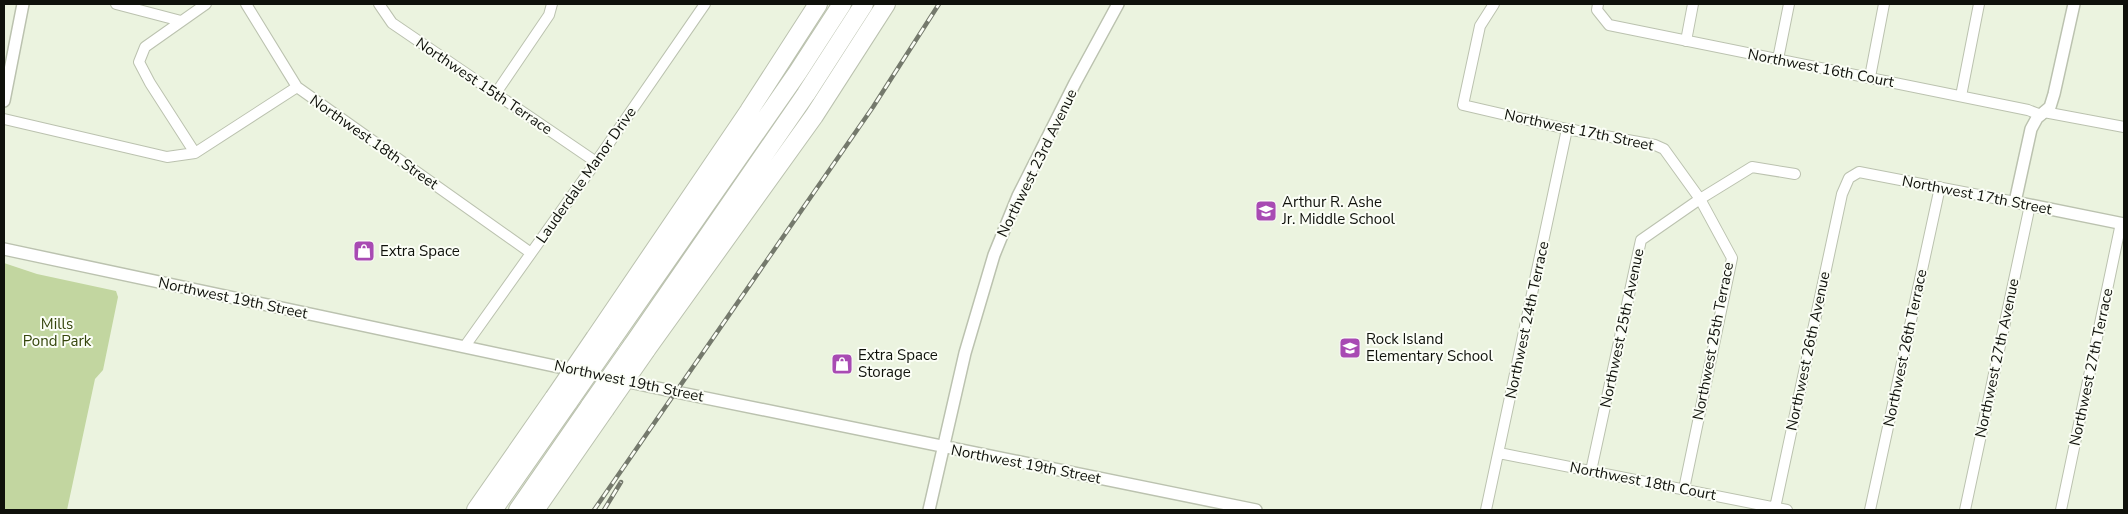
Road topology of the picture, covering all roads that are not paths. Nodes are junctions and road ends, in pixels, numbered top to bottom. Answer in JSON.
{"nodes":[{"id":1,"x":23,"y":4,"type":"edge"},
{"id":2,"x":116,"y":4,"type":"edge"},
{"id":3,"x":206,"y":4,"type":"edge"},
{"id":4,"x":246,"y":4,"type":"edge"},
{"id":5,"x":379,"y":4,"type":"edge"},
{"id":6,"x":552,"y":4,"type":"edge"},
{"id":7,"x":705,"y":4,"type":"edge"},
{"id":8,"x":818,"y":4,"type":"edge"},
{"id":9,"x":842,"y":4,"type":"edge"},
{"id":10,"x":864,"y":4,"type":"edge"},
{"id":11,"x":886,"y":4,"type":"edge"},
{"id":12,"x":1118,"y":4,"type":"edge"},
{"id":13,"x":1494,"y":4,"type":"edge"},
{"id":14,"x":1598,"y":4,"type":"edge"},
{"id":15,"x":1693,"y":4,"type":"edge"},
{"id":16,"x":1789,"y":4,"type":"edge"},
{"id":17,"x":1884,"y":4,"type":"edge"},
{"id":18,"x":1980,"y":4,"type":"edge"},
{"id":19,"x":2074,"y":4,"type":"edge"},
{"id":20,"x":182,"y":21,"type":"junction"},
{"id":21,"x":1686,"y":41,"type":"junction"},
{"id":22,"x":1778,"y":59,"type":"junction"},
{"id":23,"x":1870,"y":77,"type":"junction"},
{"id":24,"x":297,"y":87,"type":"junction"},
{"id":25,"x":496,"y":93,"type":"junction"},
{"id":26,"x":1962,"y":96,"type":"junction"},
{"id":27,"x":4,"y":101,"type":"edge"},
{"id":28,"x":2043,"y":113,"type":"junction"},
{"id":29,"x":4,"y":119,"type":"edge"},
{"id":30,"x":2124,"y":127,"type":"edge"},
{"id":31,"x":1567,"y":129,"type":"junction"},
{"id":32,"x":194,"y":153,"type":"junction"},
{"id":33,"x":596,"y":162,"type":"junction"},
{"id":34,"x":1794,"y":174,"type":"dead end"},
{"id":35,"x":1940,"y":187,"type":"junction"},
{"id":36,"x":1842,"y":194,"type":"joint"},
{"id":37,"x":1700,"y":198,"type":"junction"},
{"id":38,"x":2015,"y":202,"type":"junction"},
{"id":39,"x":2030,"y":206,"type":"junction"},
{"id":40,"x":2122,"y":223,"type":"edge"},
{"id":41,"x":4,"y":249,"type":"edge"},
{"id":42,"x":531,"y":253,"type":"junction"},
{"id":43,"x":602,"y":340,"type":"junction"},
{"id":44,"x":465,"y":346,"type":"junction"},
{"id":45,"x":639,"y":348,"type":"junction"},
{"id":46,"x":561,"y":399,"type":"junction"},
{"id":47,"x":598,"y":407,"type":"junction"},
{"id":48,"x":943,"y":447,"type":"junction"},
{"id":49,"x":1499,"y":453,"type":"junction"},
{"id":50,"x":1591,"y":471,"type":"junction"},
{"id":51,"x":1684,"y":489,"type":"junction"},
{"id":52,"x":1775,"y":508,"type":"junction"},
{"id":53,"x":476,"y":510,"type":"edge"},
{"id":54,"x":493,"y":510,"type":"edge"},
{"id":55,"x":518,"y":510,"type":"edge"},
{"id":56,"x":535,"y":510,"type":"edge"},
{"id":57,"x":929,"y":510,"type":"edge"},
{"id":58,"x":1256,"y":510,"type":"edge"},
{"id":59,"x":1486,"y":510,"type":"edge"},
{"id":60,"x":1787,"y":510,"type":"edge"},
{"id":61,"x":1870,"y":510,"type":"edge"},
{"id":62,"x":1965,"y":510,"type":"edge"},
{"id":63,"x":2061,"y":510,"type":"edge"}],
"edges":[{"from":1,"to":27,"type":"street"},
{"from":2,"to":20,"type":"street"},
{"from":3,"to":20,"type":"street"},
{"from":4,"to":24,"type":"street","name":"Northwest 18th Street"},
{"from":5,"to":25,"type":"street","name":"Northwest 15th Terrace"},
{"from":6,"to":25,"type":"street"},
{"from":7,"to":33,"type":"street","name":"Lauderdale Manor Drive"},
{"from":8,"to":43,"type":"highway"},
{"from":9,"to":43,"type":"highway"},
{"from":10,"to":45,"type":"highway"},
{"from":11,"to":45,"type":"highway"},
{"from":12,"to":48,"type":"street","name":"Northwest 23rd Avenue"},
{"from":13,"to":31,"type":"street","name":"Northwest 17th Street"},
{"from":14,"to":21,"type":"street","name":"Northwest 16th Court"},
{"from":15,"to":21,"type":"street"},
{"from":16,"to":22,"type":"street"},
{"from":17,"to":23,"type":"street"},
{"from":18,"to":26,"type":"street"},
{"from":19,"to":28,"type":"street"},
{"from":20,"to":32,"type":"street"},
{"from":21,"to":22,"type":"street","name":"Northwest 16th Court"},
{"from":22,"to":23,"type":"street","name":"Northwest 16th Court"},
{"from":23,"to":26,"type":"street","name":"Northwest 16th Court"},
{"from":24,"to":32,"type":"street"},
{"from":24,"to":42,"type":"street","name":"Northwest 18th Street"},
{"from":25,"to":33,"type":"street","name":"Northwest 15th Terrace"},
{"from":26,"to":28,"type":"street","name":"Northwest 16th Court"},
{"from":28,"to":30,"type":"street","name":"Northwest 16th Court"},
{"from":28,"to":38,"type":"street"},
{"from":29,"to":32,"type":"street"},
{"from":31,"to":37,"type":"street","name":"Northwest 17th Street"},
{"from":31,"to":49,"type":"street","name":"Northwest 24th Terrace"},
{"from":33,"to":42,"type":"street","name":"Lauderdale Manor Drive"},
{"from":34,"to":37,"type":"street","name":"Northwest 25th Avenue"},
{"from":35,"to":36,"type":"street","name":"Northwest 17th Street"},
{"from":35,"to":38,"type":"street","name":"Northwest 17th Street"},
{"from":35,"to":61,"type":"street","name":"Northwest 26th Terrace"},
{"from":36,"to":52,"type":"street","name":"Northwest 26th Avenue"},
{"from":37,"to":50,"type":"street","name":"Northwest 25th Avenue"},
{"from":37,"to":51,"type":"street","name":"Northwest 25th Terrace"},
{"from":38,"to":39,"type":"street","name":"Northwest 17th Street"},
{"from":39,"to":40,"type":"street","name":"Northwest 17th Street"},
{"from":39,"to":62,"type":"street","name":"Northwest 27th Avenue"},
{"from":40,"to":63,"type":"street","name":"Northwest 27th Terrace"},
{"from":41,"to":44,"type":"street","name":"Northwest 19th Street"},
{"from":42,"to":44,"type":"street","name":"Lauderdale Manor Drive"},
{"from":43,"to":46,"type":"highway","bridge":true},
{"from":44,"to":48,"type":"street","name":"Northwest 19th Street"},
{"from":45,"to":47,"type":"highway","bridge":true},
{"from":46,"to":53,"type":"highway"},
{"from":46,"to":54,"type":"highway"},
{"from":47,"to":55,"type":"highway"},
{"from":47,"to":56,"type":"highway"},
{"from":48,"to":57,"type":"street","name":"Northwest 23rd Avenue"},
{"from":48,"to":58,"type":"street","name":"Northwest 19th Street"},
{"from":49,"to":50,"type":"street","name":"Northwest 18th Court"},
{"from":49,"to":59,"type":"street","name":"Northwest 24th Terrace"},
{"from":50,"to":51,"type":"street","name":"Northwest 18th Court"},
{"from":51,"to":52,"type":"street","name":"Northwest 18th Court"},
{"from":52,"to":60,"type":"street","name":"Northwest 18th Court"}]}
